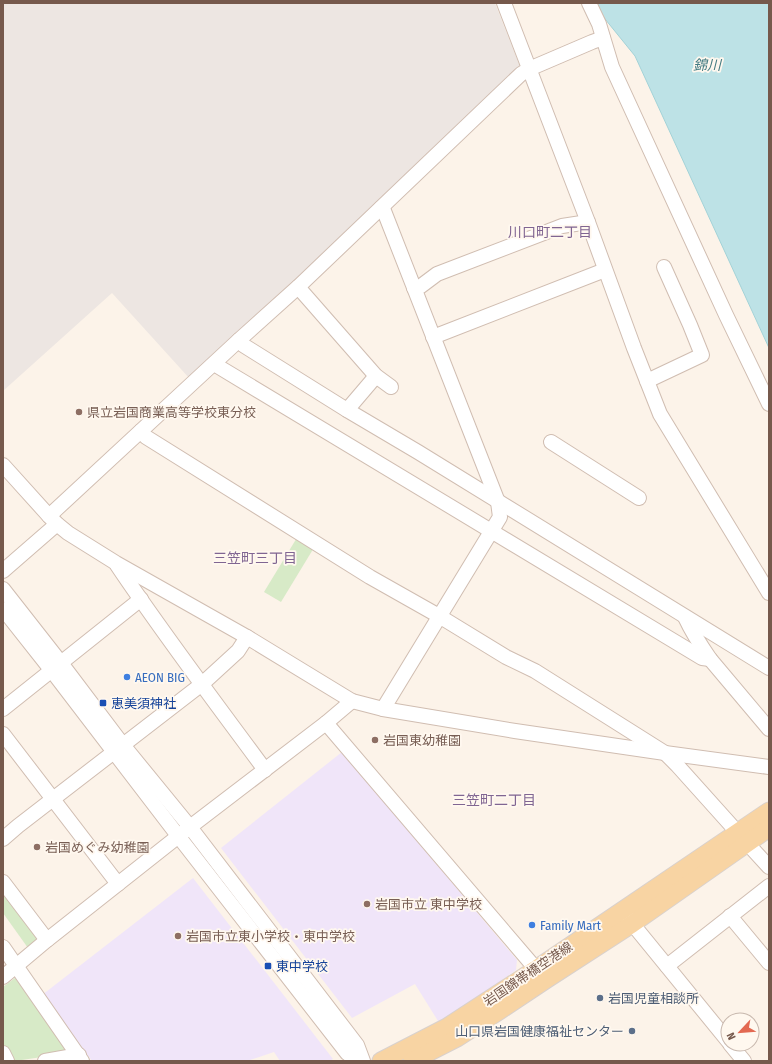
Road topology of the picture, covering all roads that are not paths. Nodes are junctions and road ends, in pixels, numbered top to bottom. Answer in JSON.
{"nodes":[{"id":1,"x":504,"y":3,"type":"edge"},
{"id":2,"x":589,"y":3,"type":"edge"},
{"id":3,"x":603,"y":38,"type":"junction"},
{"id":4,"x":529,"y":69,"type":"junction"},
{"id":5,"x":381,"y":208,"type":"junction"},
{"id":6,"x":588,"y":222,"type":"junction"},
{"id":7,"x":664,"y":267,"type":"dead end"},
{"id":8,"x":605,"y":270,"type":"junction"},
{"id":9,"x":298,"y":287,"type":"junction"},
{"id":10,"x":414,"y":288,"type":"junction"},
{"id":11,"x":433,"y":337,"type":"junction"},
{"id":12,"x":239,"y":340,"type":"junction"},
{"id":13,"x":215,"y":363,"type":"junction"},
{"id":14,"x":376,"y":376,"type":"junction"},
{"id":15,"x":647,"y":381,"type":"junction"},
{"id":16,"x":391,"y":387,"type":"dead end"},
{"id":17,"x":769,"y":404,"type":"edge"},
{"id":18,"x":347,"y":410,"type":"junction"},
{"id":19,"x":141,"y":431,"type":"junction"},
{"id":20,"x":551,"y":442,"type":"dead end"},
{"id":21,"x":3,"y":465,"type":"edge"},
{"id":22,"x":639,"y":498,"type":"dead end"},
{"id":23,"x":498,"y":502,"type":"junction"},
{"id":24,"x":53,"y":520,"type":"junction"},
{"id":25,"x":492,"y":531,"type":"junction"},
{"id":26,"x":116,"y":563,"type":"junction"},
{"id":27,"x":3,"y":571,"type":"edge"},
{"id":28,"x":3,"y":589,"type":"edge"},
{"id":29,"x":769,"y":593,"type":"edge"},
{"id":30,"x":141,"y":600,"type":"junction"},
{"id":31,"x":3,"y":609,"type":"edge"},
{"id":32,"x":439,"y":616,"type":"junction"},
{"id":33,"x":685,"y":617,"type":"junction"},
{"id":34,"x":247,"y":637,"type":"junction"},
{"id":35,"x":710,"y":659,"type":"junction"},
{"id":36,"x":57,"y":667,"type":"junction"},
{"id":37,"x":769,"y":668,"type":"edge"},
{"id":38,"x":202,"y":684,"type":"junction"},
{"id":39,"x":352,"y":701,"type":"junction"},
{"id":40,"x":3,"y":709,"type":"edge"},
{"id":41,"x":383,"y":709,"type":"junction"},
{"id":42,"x":326,"y":723,"type":"junction"},
{"id":43,"x":769,"y":729,"type":"edge"},
{"id":44,"x":3,"y":734,"type":"edge"},
{"id":45,"x":118,"y":748,"type":"junction"},
{"id":46,"x":665,"y":754,"type":"junction"},
{"id":47,"x":769,"y":767,"type":"edge"},
{"id":48,"x":265,"y":770,"type":"junction"},
{"id":49,"x":53,"y":799,"type":"junction"},
{"id":50,"x":769,"y":811,"type":"edge"},
{"id":51,"x":190,"y":827,"type":"junction"},
{"id":52,"x":769,"y":828,"type":"edge"},
{"id":53,"x":179,"y":837,"type":"junction"},
{"id":54,"x":742,"y":838,"type":"junction"},
{"id":55,"x":3,"y":839,"type":"edge"},
{"id":56,"x":769,"y":867,"type":"edge"},
{"id":57,"x":3,"y":882,"type":"edge"},
{"id":58,"x":118,"y":884,"type":"junction"},
{"id":59,"x":769,"y":886,"type":"edge"},
{"id":60,"x":622,"y":911,"type":"junction"},
{"id":61,"x":730,"y":916,"type":"junction"},
{"id":62,"x":632,"y":924,"type":"junction"},
{"id":63,"x":48,"y":940,"type":"junction"},
{"id":64,"x":3,"y":947,"type":"edge"},
{"id":65,"x":769,"y":963,"type":"edge"},
{"id":66,"x":17,"y":966,"type":"junction"},
{"id":67,"x":667,"y":966,"type":"junction"},
{"id":68,"x":542,"y":974,"type":"junction"},
{"id":69,"x":3,"y":977,"type":"edge"},
{"id":70,"x":720,"y":1031,"type":"edge"},
{"id":71,"x":737,"y":1052,"type":"edge"},
{"id":72,"x":3,"y":1053,"type":"edge"},
{"id":73,"x":80,"y":1058,"type":"edge"},
{"id":74,"x":7,"y":1061,"type":"edge"},
{"id":75,"x":44,"y":1061,"type":"edge"},
{"id":76,"x":356,"y":1061,"type":"edge"},
{"id":77,"x":363,"y":1061,"type":"edge"},
{"id":78,"x":381,"y":1061,"type":"edge"},
{"id":79,"x":412,"y":1061,"type":"edge"},
{"id":80,"x":744,"y":1061,"type":"edge"}],
"edges":[{"from":1,"to":4,"type":"street"},
{"from":2,"to":3,"type":"street"},
{"from":3,"to":4,"type":"street"},
{"from":3,"to":17,"type":"street"},
{"from":4,"to":5,"type":"street"},
{"from":4,"to":6,"type":"street"},
{"from":5,"to":9,"type":"street"},
{"from":5,"to":10,"type":"street"},
{"from":6,"to":8,"type":"street"},
{"from":6,"to":10,"type":"street"},
{"from":7,"to":15,"type":"street"},
{"from":8,"to":11,"type":"street"},
{"from":8,"to":15,"type":"street"},
{"from":9,"to":12,"type":"street"},
{"from":9,"to":14,"type":"street"},
{"from":10,"to":11,"type":"street"},
{"from":11,"to":23,"type":"street"},
{"from":12,"to":13,"type":"street"},
{"from":12,"to":18,"type":"street"},
{"from":13,"to":19,"type":"street"},
{"from":13,"to":25,"type":"street"},
{"from":14,"to":16,"type":"street"},
{"from":14,"to":18,"type":"street"},
{"from":15,"to":29,"type":"street"},
{"from":18,"to":23,"type":"street"},
{"from":19,"to":24,"type":"street"},
{"from":19,"to":32,"type":"street"},
{"from":20,"to":22,"type":"street"},
{"from":21,"to":24,"type":"street"},
{"from":23,"to":25,"type":"street"},
{"from":23,"to":33,"type":"street"},
{"from":24,"to":26,"type":"street"},
{"from":24,"to":27,"type":"street"},
{"from":25,"to":32,"type":"street"},
{"from":25,"to":35,"type":"street"},
{"from":26,"to":30,"type":"street"},
{"from":26,"to":34,"type":"street"},
{"from":28,"to":36,"type":"street"},
{"from":30,"to":36,"type":"street"},
{"from":30,"to":38,"type":"street"},
{"from":31,"to":36,"type":"street"},
{"from":32,"to":41,"type":"street"},
{"from":32,"to":46,"type":"street"},
{"from":33,"to":35,"type":"street"},
{"from":33,"to":37,"type":"street"},
{"from":34,"to":38,"type":"street"},
{"from":34,"to":39,"type":"street"},
{"from":35,"to":43,"type":"street"},
{"from":36,"to":40,"type":"street"},
{"from":36,"to":45,"type":"street"},
{"from":38,"to":45,"type":"street"},
{"from":38,"to":48,"type":"street"},
{"from":39,"to":41,"type":"street"},
{"from":39,"to":42,"type":"street"},
{"from":41,"to":46,"type":"street"},
{"from":42,"to":48,"type":"street"},
{"from":42,"to":68,"type":"street"},
{"from":44,"to":49,"type":"street"},
{"from":45,"to":49,"type":"street"},
{"from":45,"to":51,"type":"street"},
{"from":45,"to":53,"type":"street"},
{"from":46,"to":47,"type":"street"},
{"from":46,"to":54,"type":"street"},
{"from":48,"to":51,"type":"street"},
{"from":49,"to":55,"type":"street"},
{"from":49,"to":58,"type":"street"},
{"from":50,"to":54,"type":"main road","name":"岩国錦帯橋空港線"},
{"from":51,"to":53,"type":"street"},
{"from":51,"to":77,"type":"street"},
{"from":52,"to":54,"type":"main road","name":"岩国錦帯橋空港線"},
{"from":53,"to":58,"type":"street"},
{"from":53,"to":76,"type":"street"},
{"from":54,"to":56,"type":"street"},
{"from":54,"to":60,"type":"main road","name":"岩国錦帯橋空港線"},
{"from":54,"to":62,"type":"main road","name":"岩国錦帯橋空港線"},
{"from":57,"to":63,"type":"street"},
{"from":58,"to":63,"type":"street"},
{"from":59,"to":61,"type":"street"},
{"from":60,"to":62,"type":"street"},
{"from":60,"to":68,"type":"main road","name":"岩国錦帯橋空港線"},
{"from":61,"to":65,"type":"street"},
{"from":61,"to":67,"type":"street"},
{"from":62,"to":67,"type":"street"},
{"from":62,"to":68,"type":"main road","name":"岩国錦帯橋空港線"},
{"from":63,"to":66,"type":"street"},
{"from":64,"to":66,"type":"street"},
{"from":66,"to":69,"type":"street"},
{"from":66,"to":73,"type":"street"},
{"from":67,"to":70,"type":"street"},
{"from":68,"to":78,"type":"main road","name":"岩国錦帯橋空港線"},
{"from":68,"to":79,"type":"main road","name":"岩国錦帯橋空港線"},
{"from":71,"to":80,"type":"street"},
{"from":72,"to":74,"type":"street"},
{"from":73,"to":75,"type":"street"}]}
